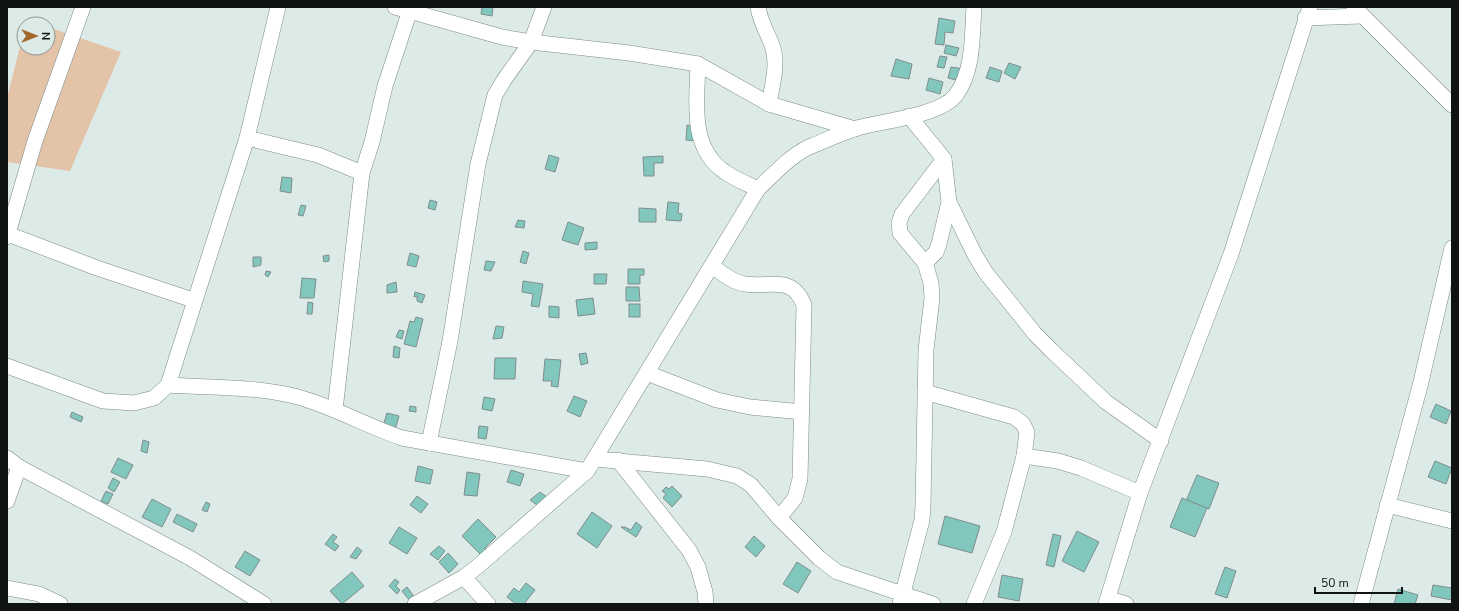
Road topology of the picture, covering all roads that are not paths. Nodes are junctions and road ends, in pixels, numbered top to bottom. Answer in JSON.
{"nodes":[{"id":1,"x":84,"y":7,"type":"edge"},
{"id":2,"x":278,"y":7,"type":"edge"},
{"id":3,"x":395,"y":7,"type":"edge"},
{"id":4,"x":544,"y":7,"type":"edge"},
{"id":5,"x":758,"y":7,"type":"edge"},
{"id":6,"x":974,"y":7,"type":"edge"},
{"id":7,"x":410,"y":9,"type":"edge"},
{"id":8,"x":1357,"y":11,"type":"edge"},
{"id":9,"x":1308,"y":13,"type":"edge"},
{"id":10,"x":532,"y":42,"type":"junction"},
{"id":11,"x":698,"y":64,"type":"junction"},
{"id":12,"x":769,"y":104,"type":"junction"},
{"id":13,"x":1452,"y":105,"type":"edge"},
{"id":14,"x":909,"y":116,"type":"junction"},
{"id":15,"x":855,"y":129,"type":"junction"},
{"id":16,"x":247,"y":138,"type":"junction"},
{"id":17,"x":944,"y":159,"type":"junction"},
{"id":18,"x":362,"y":173,"type":"junction"},
{"id":19,"x":758,"y":189,"type":"junction"},
{"id":20,"x":949,"y":202,"type":"junction"},
{"id":21,"x":7,"y":236,"type":"edge"},
{"id":22,"x":1452,"y":248,"type":"edge"},
{"id":23,"x":925,"y":263,"type":"junction"},
{"id":24,"x":712,"y":266,"type":"junction"},
{"id":25,"x":193,"y":300,"type":"junction"},
{"id":26,"x":7,"y":366,"type":"edge"},
{"id":27,"x":647,"y":373,"type":"junction"},
{"id":28,"x":168,"y":385,"type":"junction"},
{"id":29,"x":925,"y":392,"type":"junction"},
{"id":30,"x":334,"y":410,"type":"junction"},
{"id":31,"x":802,"y":412,"type":"junction"},
{"id":32,"x":1161,"y":441,"type":"junction"},
{"id":33,"x":429,"y":444,"type":"junction"},
{"id":34,"x":1024,"y":456,"type":"junction"},
{"id":35,"x":618,"y":460,"type":"junction"},
{"id":36,"x":13,"y":462,"type":"edge"},
{"id":37,"x":591,"y":465,"type":"junction"},
{"id":38,"x":1140,"y":493,"type":"junction"},
{"id":39,"x":7,"y":502,"type":"edge"},
{"id":40,"x":1387,"y":505,"type":"junction"},
{"id":41,"x":779,"y":518,"type":"junction"},
{"id":42,"x":1452,"y":521,"type":"edge"},
{"id":43,"x":464,"y":577,"type":"junction"},
{"id":44,"x":7,"y":588,"type":"edge"},
{"id":45,"x":902,"y":600,"type":"edge"},
{"id":46,"x":1107,"y":601,"type":"edge"},
{"id":47,"x":60,"y":604,"type":"edge"},
{"id":48,"x":264,"y":604,"type":"edge"},
{"id":49,"x":415,"y":604,"type":"edge"},
{"id":50,"x":488,"y":604,"type":"edge"},
{"id":51,"x":706,"y":604,"type":"edge"},
{"id":52,"x":933,"y":604,"type":"edge"},
{"id":53,"x":974,"y":604,"type":"edge"},
{"id":54,"x":1126,"y":604,"type":"edge"},
{"id":55,"x":1361,"y":604,"type":"edge"}],
"edges":[{"from":1,"to":21,"type":"street"},
{"from":2,"to":16,"type":"street"},
{"from":3,"to":7,"type":"street"},
{"from":4,"to":10,"type":"street"},
{"from":5,"to":12,"type":"street"},
{"from":6,"to":14,"type":"street"},
{"from":7,"to":10,"type":"street"},
{"from":7,"to":18,"type":"street"},
{"from":8,"to":9,"type":"street"},
{"from":8,"to":13,"type":"street"},
{"from":9,"to":32,"type":"street"},
{"from":10,"to":11,"type":"street"},
{"from":10,"to":33,"type":"street"},
{"from":11,"to":12,"type":"street"},
{"from":11,"to":19,"type":"street"},
{"from":12,"to":15,"type":"street"},
{"from":14,"to":15,"type":"street"},
{"from":14,"to":17,"type":"street"},
{"from":15,"to":19,"type":"street"},
{"from":16,"to":18,"type":"street"},
{"from":16,"to":25,"type":"street"},
{"from":17,"to":20,"type":"street"},
{"from":17,"to":23,"type":"street"},
{"from":18,"to":30,"type":"street"},
{"from":19,"to":24,"type":"street"},
{"from":20,"to":23,"type":"street"},
{"from":20,"to":32,"type":"street"},
{"from":21,"to":25,"type":"street"},
{"from":22,"to":40,"type":"street"},
{"from":23,"to":29,"type":"street"},
{"from":24,"to":27,"type":"street"},
{"from":24,"to":31,"type":"street"},
{"from":25,"to":28,"type":"street"},
{"from":26,"to":28,"type":"street"},
{"from":27,"to":31,"type":"street"},
{"from":27,"to":37,"type":"street"},
{"from":28,"to":30,"type":"street"},
{"from":29,"to":34,"type":"street"},
{"from":29,"to":45,"type":"street"},
{"from":30,"to":33,"type":"street"},
{"from":31,"to":41,"type":"street"},
{"from":32,"to":38,"type":"street"},
{"from":33,"to":37,"type":"street"},
{"from":34,"to":38,"type":"street"},
{"from":34,"to":53,"type":"street"},
{"from":35,"to":37,"type":"street"},
{"from":35,"to":41,"type":"street"},
{"from":35,"to":51,"type":"street"},
{"from":36,"to":39,"type":"street"},
{"from":36,"to":48,"type":"street"},
{"from":37,"to":43,"type":"street"},
{"from":38,"to":46,"type":"street"},
{"from":40,"to":42,"type":"street"},
{"from":40,"to":55,"type":"street"},
{"from":41,"to":45,"type":"street"},
{"from":43,"to":49,"type":"street"},
{"from":43,"to":50,"type":"street"},
{"from":44,"to":47,"type":"street"},
{"from":45,"to":52,"type":"street"},
{"from":46,"to":54,"type":"street"}]}
